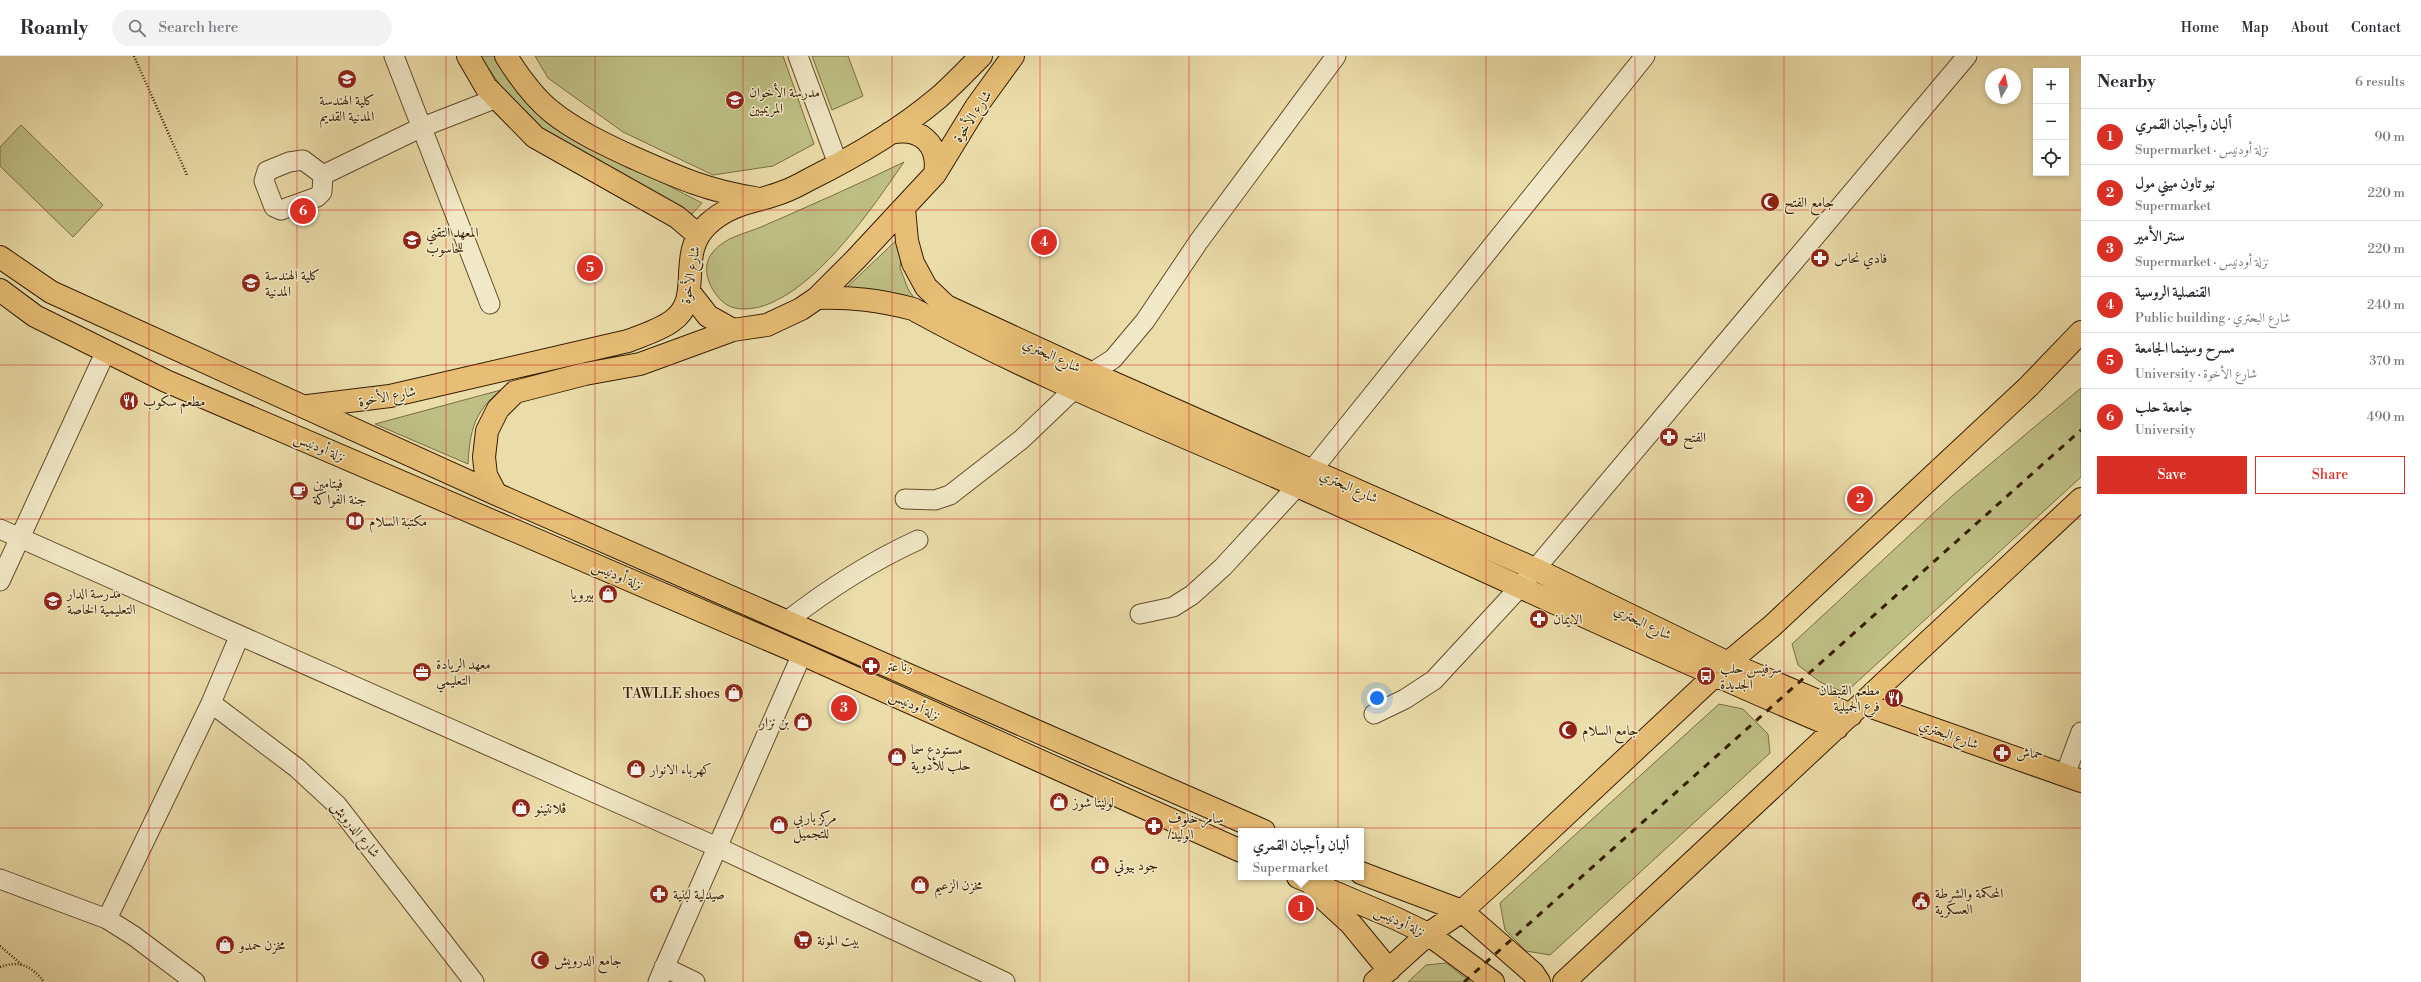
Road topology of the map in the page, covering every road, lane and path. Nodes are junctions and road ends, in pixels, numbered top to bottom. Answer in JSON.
{"nodes":[{"id":1,"x":134,"y":56,"type":"edge"},
{"id":2,"x":394,"y":56,"type":"edge"},
{"id":3,"x":468,"y":56,"type":"edge"},
{"id":4,"x":506,"y":56,"type":"edge"},
{"id":5,"x":798,"y":56,"type":"edge"},
{"id":6,"x":981,"y":56,"type":"edge"},
{"id":7,"x":1013,"y":56,"type":"edge"},
{"id":8,"x":1336,"y":56,"type":"edge"},
{"id":9,"x":1645,"y":56,"type":"edge"},
{"id":10,"x":1967,"y":56,"type":"edge"},
{"id":11,"x":497,"y":98,"type":"junction"},
{"id":12,"x":420,"y":128,"type":"junction"},
{"id":13,"x":890,"y":133,"type":"junction"},
{"id":14,"x":838,"y":164,"type":"junction"},
{"id":15,"x":935,"y":174,"type":"junction"},
{"id":16,"x":187,"y":175,"type":"dead end"},
{"id":17,"x":323,"y":175,"type":"dead end"},
{"id":18,"x":758,"y":199,"type":"junction"},
{"id":19,"x":904,"y":208,"type":"junction"},
{"id":20,"x":698,"y":235,"type":"junction"},
{"id":21,"x":0,"y":257,"type":"edge"},
{"id":22,"x":0,"y":290,"type":"edge"},
{"id":23,"x":690,"y":293,"type":"junction"},
{"id":24,"x":817,"y":298,"type":"junction"},
{"id":25,"x":490,"y":304,"type":"dead end"},
{"id":26,"x":733,"y":330,"type":"junction"},
{"id":27,"x":2081,"y":332,"type":"edge"},
{"id":28,"x":106,"y":351,"type":"junction"},
{"id":29,"x":1091,"y":373,"type":"junction"},
{"id":30,"x":1075,"y":388,"type":"junction"},
{"id":31,"x":306,"y":406,"type":"junction"},
{"id":32,"x":1312,"y":470,"type":"junction"},
{"id":33,"x":1298,"y":486,"type":"junction"},
{"id":34,"x":496,"y":494,"type":"junction"},
{"id":35,"x":905,"y":499,"type":"dead end"},
{"id":36,"x":2081,"y":499,"type":"edge"},
{"id":37,"x":0,"y":529,"type":"edge"},
{"id":38,"x":19,"y":540,"type":"junction"},
{"id":39,"x":918,"y":540,"type":"dead end"},
{"id":40,"x":1535,"y":569,"type":"junction"},
{"id":41,"x":0,"y":581,"type":"edge"},
{"id":42,"x":1520,"y":587,"type":"junction"},
{"id":43,"x":1140,"y":614,"type":"dead end"},
{"id":44,"x":786,"y":621,"type":"junction"},
{"id":45,"x":239,"y":637,"type":"junction"},
{"id":46,"x":802,"y":654,"type":"junction"},
{"id":47,"x":1721,"y":669,"type":"junction"},
{"id":48,"x":211,"y":703,"type":"junction"},
{"id":49,"x":1374,"y":714,"type":"dead end"},
{"id":50,"x":1850,"y":715,"type":"junction"},
{"id":51,"x":2081,"y":732,"type":"edge"},
{"id":52,"x":2073,"y":778,"type":"edge"},
{"id":53,"x":1257,"y":828,"type":"edge"},
{"id":54,"x":717,"y":847,"type":"junction"},
{"id":55,"x":1238,"y":850,"type":"edge"},
{"id":56,"x":1364,"y":874,"type":"edge"},
{"id":57,"x":1,"y":879,"type":"edge"},
{"id":58,"x":1302,"y":880,"type":"edge"},
{"id":59,"x":1306,"y":880,"type":"edge"},
{"id":60,"x":1462,"y":911,"type":"junction"},
{"id":61,"x":107,"y":919,"type":"junction"},
{"id":62,"x":1428,"y":934,"type":"junction"},
{"id":63,"x":0,"y":946,"type":"edge"},
{"id":64,"x":22,"y":964,"type":"junction"},
{"id":65,"x":0,"y":967,"type":"edge"},
{"id":66,"x":661,"y":975,"type":"edge"},
{"id":67,"x":1382,"y":976,"type":"edge"},
{"id":68,"x":994,"y":980,"type":"edge"},
{"id":69,"x":44,"y":982,"type":"edge"},
{"id":70,"x":195,"y":982,"type":"edge"},
{"id":71,"x":474,"y":982,"type":"edge"},
{"id":72,"x":695,"y":982,"type":"edge"},
{"id":73,"x":1493,"y":982,"type":"edge"},
{"id":74,"x":1539,"y":982,"type":"edge"},
{"id":75,"x":1564,"y":982,"type":"edge"}],
"edges":[{"from":1,"to":16,"type":"path"},
{"from":2,"to":12,"type":"street"},
{"from":3,"to":11,"type":"main road"},
{"from":4,"to":18,"type":"main road"},
{"from":5,"to":14,"type":"street"},
{"from":6,"to":13,"type":"main road","name":"شارع الأخوة"},
{"from":7,"to":15,"type":"main road","name":"شارع الأخوة"},
{"from":8,"to":29,"type":"street"},
{"from":9,"to":32,"type":"street"},
{"from":10,"to":40,"type":"street"},
{"from":11,"to":12,"type":"street"},
{"from":11,"to":20,"type":"main road"},
{"from":12,"to":17,"type":"street"},
{"from":12,"to":25,"type":"street"},
{"from":13,"to":14,"type":"main road","name":"شارع الأخوة"},
{"from":13,"to":15,"type":"main road"},
{"from":14,"to":18,"type":"main road","name":"شارع الأخوة"},
{"from":15,"to":19,"type":"main road","name":"شارع الأخوة"},
{"from":18,"to":20,"type":"main road","name":"شارع الأخوة"},
{"from":19,"to":24,"type":"main road","name":"شارع الأخوة"},
{"from":19,"to":29,"type":"main road","name":"شارع البحتري"},
{"from":20,"to":23,"type":"main road","name":"شارع الأخوة"},
{"from":21,"to":31,"type":"main road"},
{"from":22,"to":28,"type":"main road","name":"نزلة أودنيس"},
{"from":23,"to":26,"type":"main road"},
{"from":23,"to":31,"type":"main road","name":"شارع الأخوة"},
{"from":24,"to":26,"type":"main road","name":"شارع الأخوة"},
{"from":24,"to":30,"type":"main road","name":"شارع البحتري"},
{"from":26,"to":34,"type":"main road","name":"شارع الأخوة"},
{"from":27,"to":47,"type":"main road"},
{"from":28,"to":38,"type":"street"},
{"from":28,"to":46,"type":"main road","name":"نزلة أودنيس"},
{"from":29,"to":30,"type":"street"},
{"from":29,"to":32,"type":"main road","name":"شارع البحتري"},
{"from":30,"to":33,"type":"main road","name":"شارع البحتري"},
{"from":30,"to":35,"type":"street"},
{"from":31,"to":34,"type":"main road"},
{"from":32,"to":33,"type":"street"},
{"from":32,"to":40,"type":"main road","name":"شارع البحتري"},
{"from":33,"to":42,"type":"main road","name":"شارع البحتري"},
{"from":33,"to":43,"type":"street"},
{"from":34,"to":44,"type":"main road"},
{"from":36,"to":50,"type":"main road"},
{"from":37,"to":38,"type":"street"},
{"from":38,"to":41,"type":"street"},
{"from":38,"to":45,"type":"street"},
{"from":39,"to":44,"type":"street"},
{"from":40,"to":42,"type":"street"},
{"from":40,"to":47,"type":"main road","name":"شارع البحتري"},
{"from":42,"to":47,"type":"main road","name":"شارع البحتري"},
{"from":42,"to":49,"type":"street"},
{"from":44,"to":53,"type":"main road"},
{"from":45,"to":48,"type":"street"},
{"from":45,"to":54,"type":"street"},
{"from":46,"to":54,"type":"street"},
{"from":46,"to":55,"type":"main road","name":"نزلة أودنيس"},
{"from":47,"to":50,"type":"main road","name":"شارع البحتري"},
{"from":47,"to":60,"type":"main road"},
{"from":48,"to":61,"type":"street"},
{"from":48,"to":71,"type":"street","name":"شارع الدرويش"},
{"from":50,"to":52,"type":"main road","name":"شارع البحتري"},
{"from":50,"to":75,"type":"main road"},
{"from":51,"to":52,"type":"street"},
{"from":54,"to":66,"type":"street"},
{"from":54,"to":68,"type":"street"},
{"from":56,"to":60,"type":"main road"},
{"from":57,"to":61,"type":"street"},
{"from":58,"to":67,"type":"main road"},
{"from":59,"to":62,"type":"main road","name":"نزلة أودنيس"},
{"from":60,"to":62,"type":"main road"},
{"from":60,"to":74,"type":"main road"},
{"from":61,"to":70,"type":"street"},
{"from":62,"to":67,"type":"main road"},
{"from":62,"to":73,"type":"main road","name":"نزلة أودنيس"},
{"from":63,"to":64,"type":"path"},
{"from":64,"to":65,"type":"path"},
{"from":64,"to":69,"type":"path"},
{"from":66,"to":72,"type":"street"}]}
